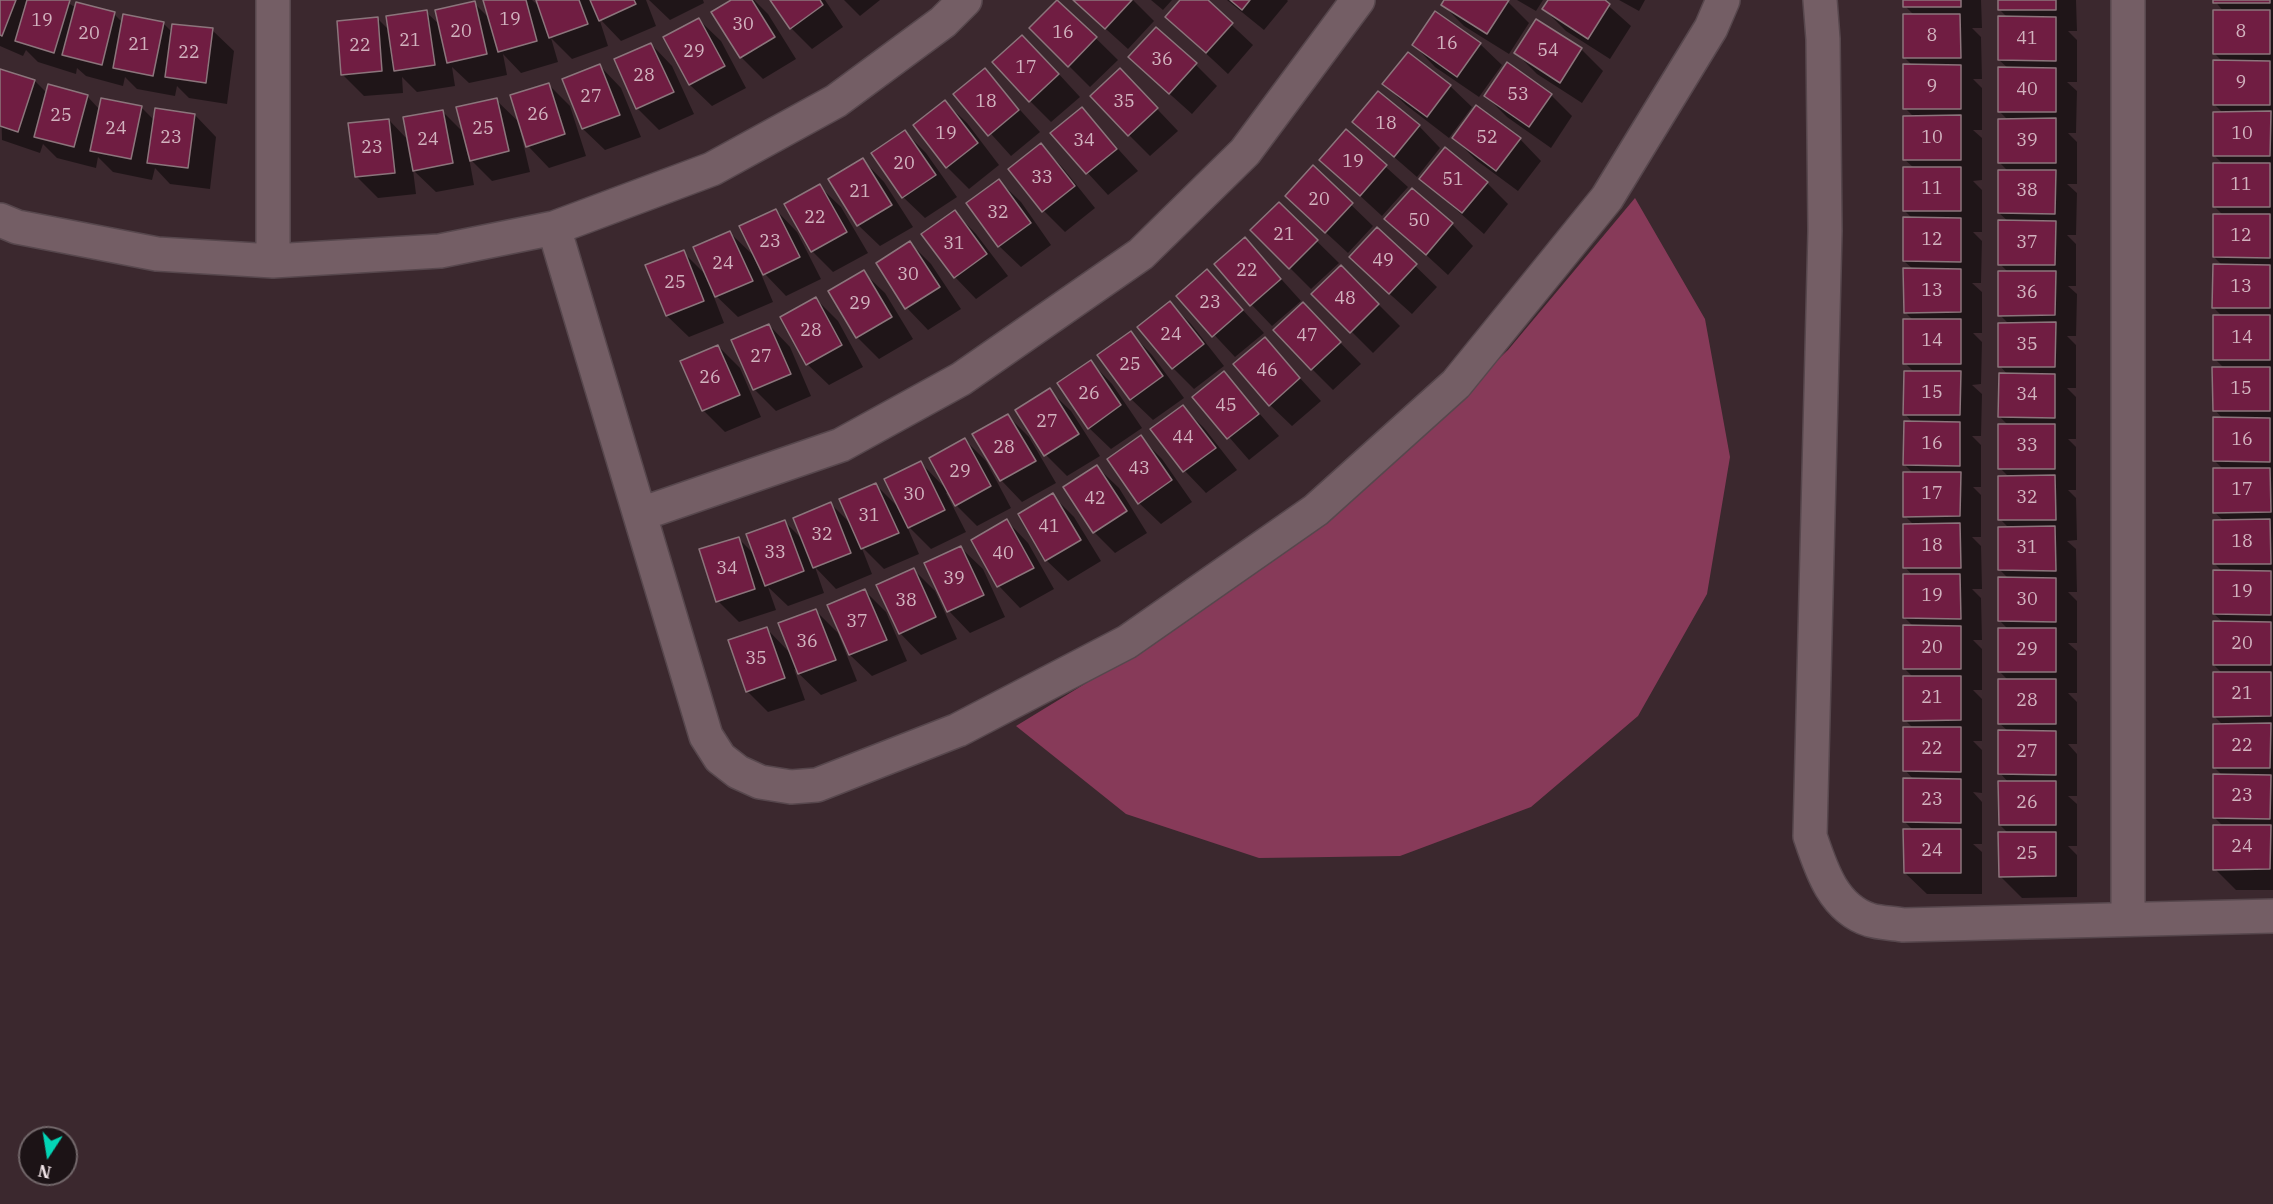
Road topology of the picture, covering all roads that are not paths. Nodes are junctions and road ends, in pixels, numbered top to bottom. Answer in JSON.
{"nodes":[{"id":1,"x":273,"y":0,"type":"edge"},
{"id":2,"x":965,"y":0,"type":"edge"},
{"id":3,"x":1358,"y":0,"type":"edge"},
{"id":4,"x":1723,"y":0,"type":"edge"},
{"id":5,"x":1820,"y":0,"type":"edge"},
{"id":6,"x":2128,"y":0,"type":"edge"},
{"id":7,"x":0,"y":220,"type":"edge"},
{"id":8,"x":554,"y":228,"type":"junction"},
{"id":9,"x":273,"y":261,"type":"junction"},
{"id":10,"x":641,"y":514,"type":"junction"},
{"id":11,"x":2273,"y":916,"type":"edge"},
{"id":12,"x":2128,"y":917,"type":"junction"}],
"edges":[{"from":1,"to":9,"type":"street"},
{"from":2,"to":8,"type":"street"},
{"from":3,"to":10,"type":"street"},
{"from":4,"to":10,"type":"street"},
{"from":5,"to":12,"type":"street"},
{"from":6,"to":12,"type":"street"},
{"from":7,"to":9,"type":"street"},
{"from":8,"to":9,"type":"street"},
{"from":8,"to":10,"type":"street"},
{"from":11,"to":12,"type":"street"}]}
